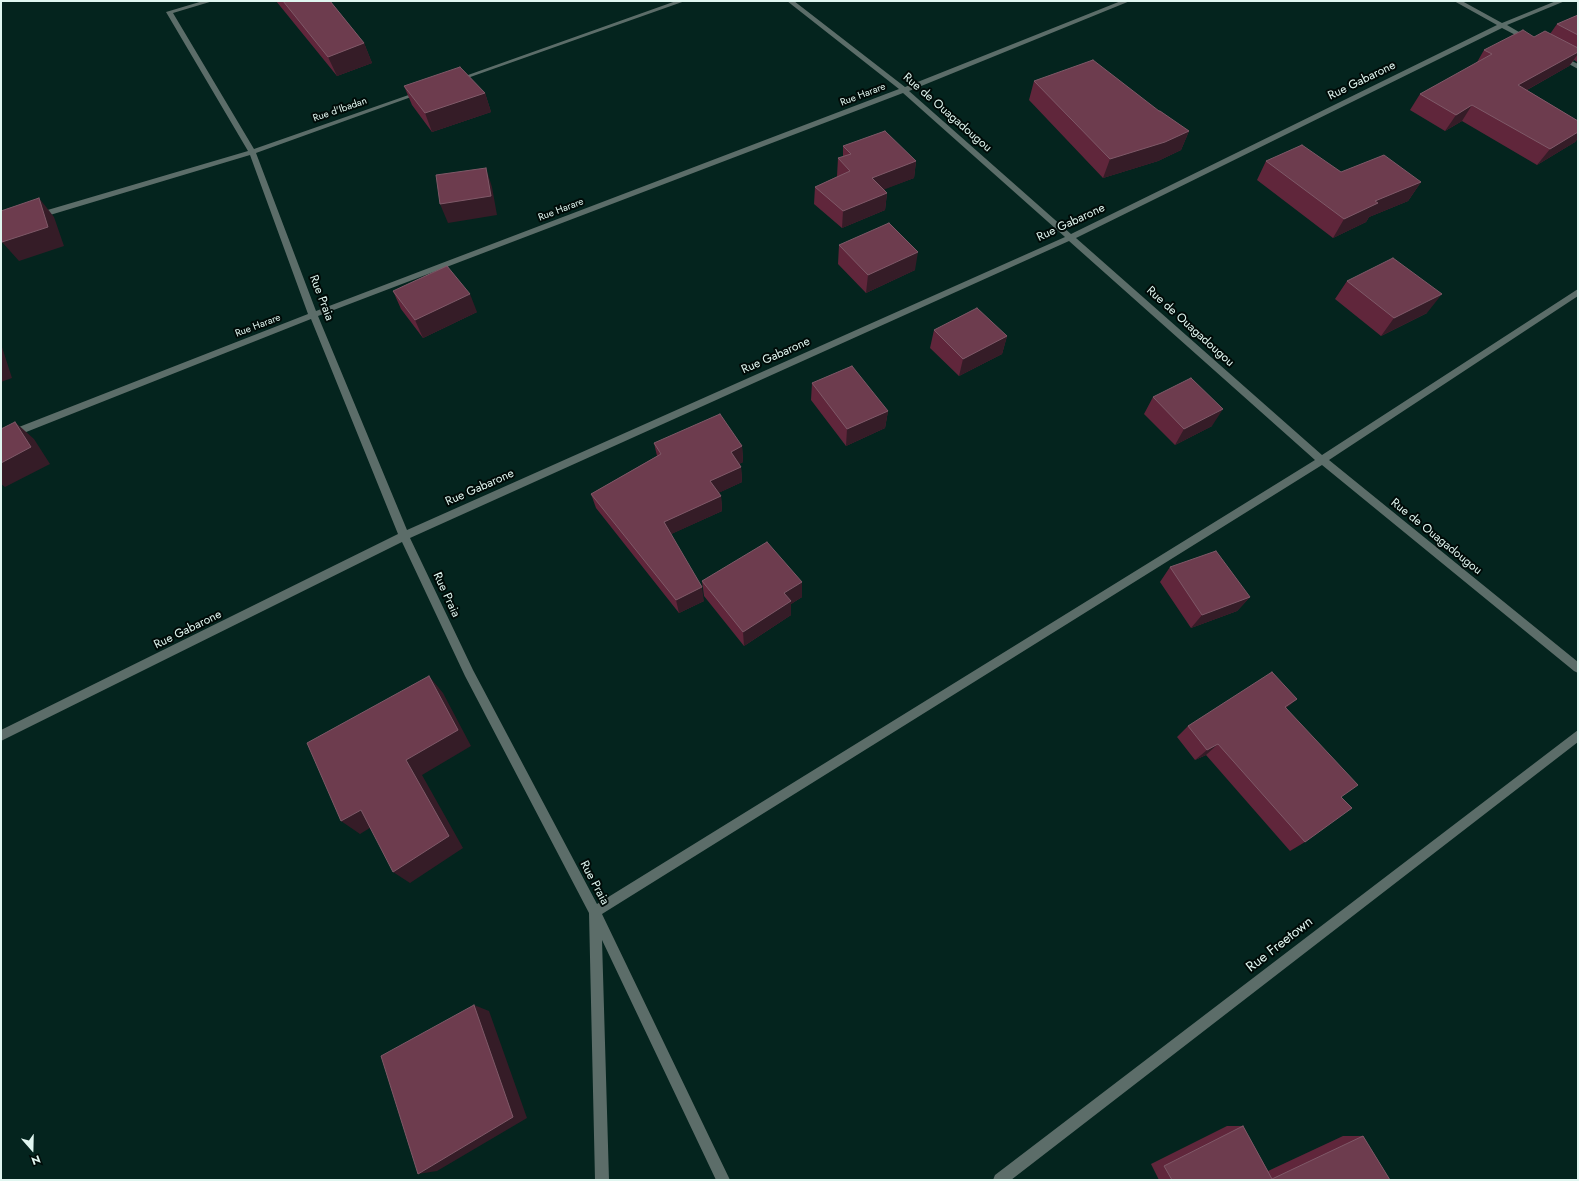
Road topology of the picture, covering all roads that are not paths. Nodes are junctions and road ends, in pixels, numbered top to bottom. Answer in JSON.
{"nodes":[{"id":1,"x":210,"y":1,"type":"edge"},
{"id":2,"x":682,"y":1,"type":"edge"},
{"id":3,"x":790,"y":1,"type":"edge"},
{"id":4,"x":1127,"y":1,"type":"edge"},
{"id":5,"x":1457,"y":1,"type":"edge"},
{"id":6,"x":1562,"y":1,"type":"edge"},
{"id":7,"x":1502,"y":25,"type":"junction"},
{"id":8,"x":1536,"y":44,"type":"edge"},
{"id":9,"x":1550,"y":52,"type":"edge"},
{"id":10,"x":1578,"y":67,"type":"edge"},
{"id":11,"x":451,"y":82,"type":"edge"},
{"id":12,"x":429,"y":90,"type":"edge"},
{"id":13,"x":904,"y":90,"type":"junction"},
{"id":14,"x":252,"y":152,"type":"junction"},
{"id":15,"x":31,"y":218,"type":"edge"},
{"id":16,"x":1071,"y":237,"type":"junction"},
{"id":17,"x":1578,"y":292,"type":"edge"},
{"id":18,"x":313,"y":315,"type":"junction"},
{"id":19,"x":1,"y":438,"type":"edge"},
{"id":20,"x":1322,"y":460,"type":"junction"},
{"id":21,"x":404,"y":536,"type":"junction"},
{"id":22,"x":1578,"y":668,"type":"edge"},
{"id":23,"x":1578,"y":735,"type":"edge"},
{"id":24,"x":1,"y":736,"type":"edge"},
{"id":25,"x":595,"y":912,"type":"junction"},
{"id":26,"x":602,"y":1180,"type":"edge"},
{"id":27,"x":723,"y":1180,"type":"edge"},
{"id":28,"x":1000,"y":1180,"type":"edge"}],
"edges":[{"from":1,"to":14,"type":"street","name":"Rue Praia"},
{"from":2,"to":11,"type":"street"},
{"from":3,"to":13,"type":"street","name":"Rue de Ouagadougou"},
{"from":4,"to":13,"type":"street","name":"Rue Harare"},
{"from":5,"to":7,"type":"street"},
{"from":6,"to":7,"type":"street","name":"Rue Gabarone"},
{"from":7,"to":8,"type":"street"},
{"from":7,"to":16,"type":"street","name":"Rue Gabarone"},
{"from":9,"to":10,"type":"street"},
{"from":12,"to":14,"type":"street","name":"Rue d'Ibadan"},
{"from":13,"to":16,"type":"street","name":"Rue de Ouagadougou"},
{"from":13,"to":18,"type":"street","name":"Rue Harare"},
{"from":14,"to":15,"type":"street","name":"Rue d'Ibadan"},
{"from":14,"to":18,"type":"street","name":"Rue Praia"},
{"from":16,"to":20,"type":"street","name":"Rue de Ouagadougou"},
{"from":16,"to":21,"type":"street","name":"Rue Gabarone"},
{"from":17,"to":20,"type":"street"},
{"from":18,"to":19,"type":"street","name":"Rue Harare"},
{"from":18,"to":21,"type":"street","name":"Rue Praia"},
{"from":20,"to":22,"type":"street","name":"Rue de Ouagadougou"},
{"from":20,"to":25,"type":"street"},
{"from":21,"to":24,"type":"street","name":"Rue Gabarone"},
{"from":21,"to":25,"type":"street","name":"Rue Praia"},
{"from":23,"to":28,"type":"street","name":"Rue Freetown"},
{"from":25,"to":26,"type":"street"},
{"from":25,"to":27,"type":"street","name":"Rue Praia"}]}
